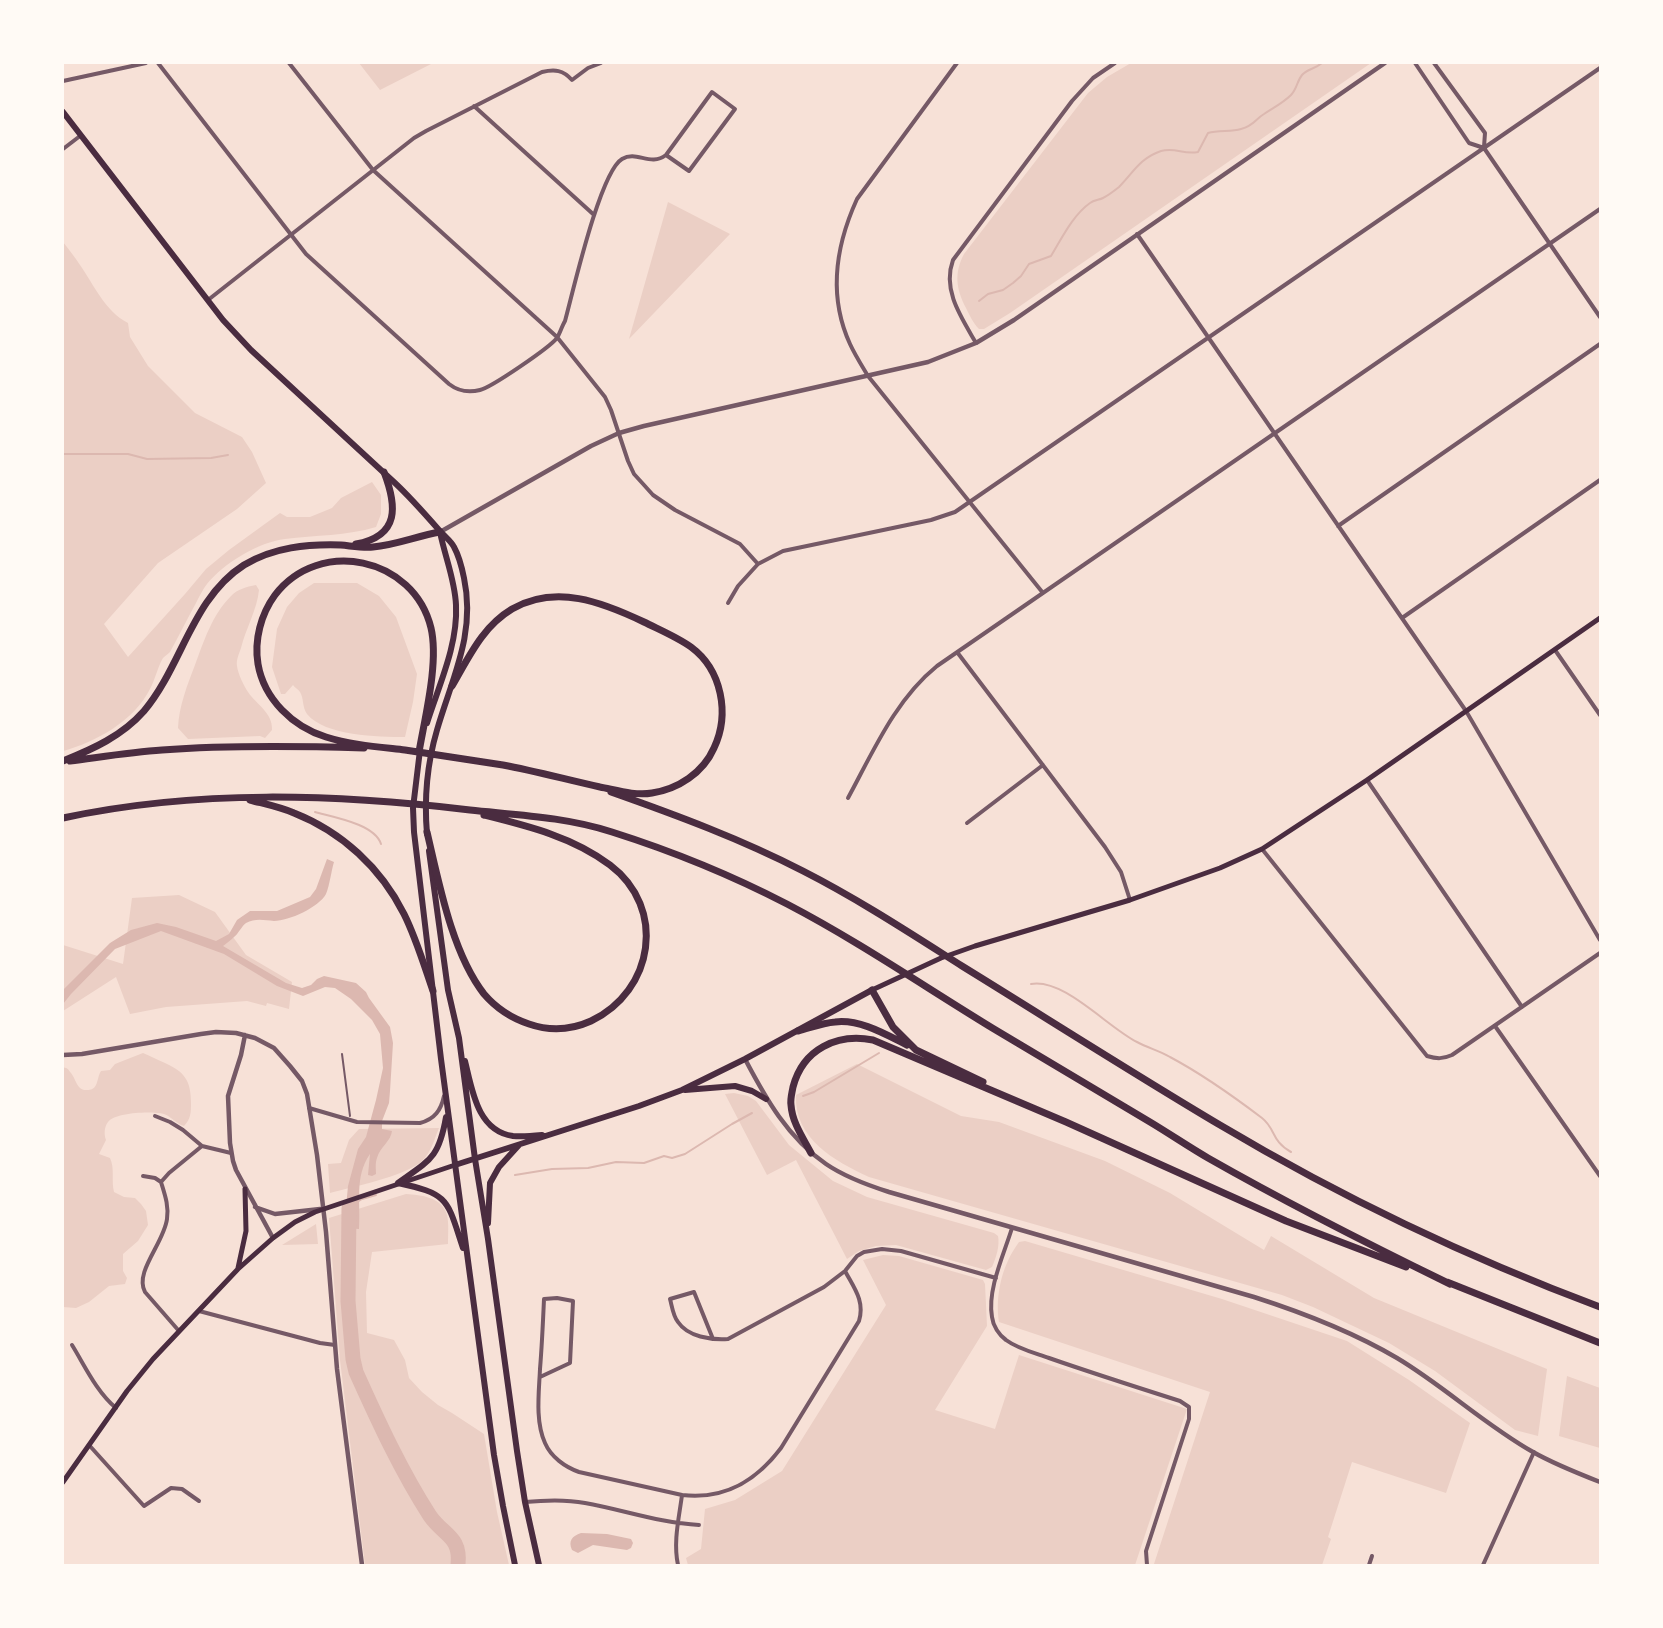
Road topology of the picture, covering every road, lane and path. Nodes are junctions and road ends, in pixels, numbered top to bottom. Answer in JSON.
{"nodes":[{"id":1,"x":146,"y":63,"type":"edge"},
{"id":2,"x":158,"y":63,"type":"edge"},
{"id":3,"x":289,"y":63,"type":"edge"},
{"id":4,"x":601,"y":63,"type":"edge"},
{"id":5,"x":957,"y":63,"type":"edge"},
{"id":6,"x":1115,"y":63,"type":"edge"},
{"id":7,"x":1385,"y":63,"type":"edge"},
{"id":8,"x":1415,"y":63,"type":"edge"},
{"id":9,"x":1434,"y":63,"type":"edge"},
{"id":10,"x":1600,"y":68,"type":"edge"},
{"id":11,"x":63,"y":81,"type":"edge"},
{"id":12,"x":474,"y":106,"type":"junction"},
{"id":13,"x":63,"y":112,"type":"edge"},
{"id":14,"x":81,"y":135,"type":"junction"},
{"id":15,"x":1484,"y":148,"type":"junction"},
{"id":16,"x":63,"y":149,"type":"edge"},
{"id":17,"x":666,"y":155,"type":"junction"},
{"id":18,"x":373,"y":170,"type":"junction"},
{"id":19,"x":1600,"y":209,"type":"edge"},
{"id":20,"x":593,"y":214,"type":"junction"},
{"id":21,"x":1137,"y":234,"type":"junction"},
{"id":22,"x":291,"y":235,"type":"junction"},
{"id":23,"x":1550,"y":243,"type":"junction"},
{"id":24,"x":208,"y":300,"type":"junction"},
{"id":25,"x":1600,"y":316,"type":"edge"},
{"id":26,"x":557,"y":337,"type":"junction"},
{"id":27,"x":1209,"y":338,"type":"junction"},
{"id":28,"x":976,"y":343,"type":"junction"},
{"id":29,"x":1600,"y":344,"type":"edge"},
{"id":30,"x":868,"y":376,"type":"junction"},
{"id":31,"x":619,"y":433,"type":"junction"},
{"id":32,"x":1274,"y":433,"type":"junction"},
{"id":33,"x":384,"y":472,"type":"junction"},
{"id":34,"x":1600,"y":480,"type":"edge"},
{"id":35,"x":969,"y":503,"type":"junction"},
{"id":36,"x":1338,"y":526,"type":"junction"},
{"id":37,"x":440,"y":531,"type":"junction"},
{"id":38,"x":346,"y":546,"type":"junction"},
{"id":39,"x":758,"y":564,"type":"junction"},
{"id":40,"x":1043,"y":593,"type":"junction"},
{"id":41,"x":728,"y":603,"type":"dead end"},
{"id":42,"x":1402,"y":618,"type":"junction"},
{"id":43,"x":1600,"y":618,"type":"edge"},
{"id":44,"x":1555,"y":650,"type":"junction"},
{"id":45,"x":957,"y":652,"type":"junction"},
{"id":46,"x":452,"y":686,"type":"junction"},
{"id":47,"x":1466,"y":711,"type":"junction"},
{"id":48,"x":1600,"y":715,"type":"edge"},
{"id":49,"x":397,"y":749,"type":"junction"},
{"id":50,"x":419,"y":752,"type":"junction"},
{"id":51,"x":63,"y":762,"type":"edge"},
{"id":52,"x":1043,"y":765,"type":"junction"},
{"id":53,"x":1367,"y":780,"type":"junction"},
{"id":54,"x":583,"y":783,"type":"junction"},
{"id":55,"x":239,"y":797,"type":"junction"},
{"id":56,"x":848,"y":798,"type":"dead end"},
{"id":57,"x":458,"y":808,"type":"junction"},
{"id":58,"x":65,"y":817,"type":"edge"},
{"id":59,"x":967,"y":824,"type":"dead end"},
{"id":60,"x":427,"y":832,"type":"junction"},
{"id":61,"x":1262,"y":849,"type":"junction"},
{"id":62,"x":1130,"y":900,"type":"junction"},
{"id":63,"x":1600,"y":940,"type":"edge"},
{"id":64,"x":1600,"y":953,"type":"edge"},
{"id":65,"x":872,"y":990,"type":"junction"},
{"id":66,"x":433,"y":991,"type":"junction"},
{"id":67,"x":1522,"y":1007,"type":"junction"},
{"id":68,"x":1495,"y":1026,"type":"junction"},
{"id":69,"x":798,"y":1030,"type":"junction"},
{"id":70,"x":245,"y":1035,"type":"junction"},
{"id":71,"x":459,"y":1038,"type":"junction"},
{"id":72,"x":916,"y":1050,"type":"junction"},
{"id":73,"x":342,"y":1054,"type":"dead end"},
{"id":74,"x":63,"y":1055,"type":"edge"},
{"id":75,"x":745,"y":1059,"type":"junction"},
{"id":76,"x":445,"y":1090,"type":"junction"},
{"id":77,"x":682,"y":1090,"type":"junction"},
{"id":78,"x":766,"y":1099,"type":"junction"},
{"id":79,"x":309,"y":1108,"type":"junction"},
{"id":80,"x":448,"y":1108,"type":"junction"},
{"id":81,"x":155,"y":1116,"type":"dead end"},
{"id":82,"x":350,"y":1119,"type":"junction"},
{"id":83,"x":1066,"y":1122,"type":"junction"},
{"id":84,"x":548,"y":1135,"type":"junction"},
{"id":85,"x":520,"y":1144,"type":"junction"},
{"id":86,"x":202,"y":1146,"type":"junction"},
{"id":87,"x":811,"y":1152,"type":"junction"},
{"id":88,"x":231,"y":1153,"type":"junction"},
{"id":89,"x":475,"y":1159,"type":"junction"},
{"id":90,"x":455,"y":1165,"type":"junction"},
{"id":91,"x":143,"y":1176,"type":"dead end"},
{"id":92,"x":1600,"y":1176,"type":"edge"},
{"id":93,"x":162,"y":1182,"type":"junction"},
{"id":94,"x":398,"y":1184,"type":"junction"},
{"id":95,"x":245,"y":1190,"type":"junction"},
{"id":96,"x":255,"y":1207,"type":"junction"},
{"id":97,"x":326,"y":1208,"type":"junction"},
{"id":98,"x":1012,"y":1228,"type":"junction"},
{"id":99,"x":273,"y":1238,"type":"junction"},
{"id":100,"x":488,"y":1239,"type":"junction"},
{"id":101,"x":467,"y":1261,"type":"junction"},
{"id":102,"x":238,"y":1269,"type":"junction"},
{"id":103,"x":845,"y":1271,"type":"junction"},
{"id":104,"x":996,"y":1278,"type":"junction"},
{"id":105,"x":1450,"y":1284,"type":"junction"},
{"id":106,"x":1600,"y":1307,"type":"edge"},
{"id":107,"x":199,"y":1310,"type":"junction"},
{"id":108,"x":179,"y":1331,"type":"junction"},
{"id":109,"x":713,"y":1339,"type":"junction"},
{"id":110,"x":1600,"y":1343,"type":"edge"},
{"id":111,"x":72,"y":1345,"type":"dead end"},
{"id":112,"x":335,"y":1345,"type":"junction"},
{"id":113,"x":540,"y":1377,"type":"junction"},
{"id":114,"x":116,"y":1408,"type":"junction"},
{"id":115,"x":89,"y":1445,"type":"junction"},
{"id":116,"x":1533,"y":1452,"type":"junction"},
{"id":117,"x":63,"y":1482,"type":"edge"},
{"id":118,"x":1600,"y":1482,"type":"edge"},
{"id":119,"x":682,"y":1496,"type":"junction"},
{"id":120,"x":199,"y":1501,"type":"dead end"},
{"id":121,"x":525,"y":1502,"type":"junction"},
{"id":122,"x":678,"y":1524,"type":"junction"},
{"id":123,"x":699,"y":1525,"type":"dead end"},
{"id":124,"x":1372,"y":1556,"type":"dead end"},
{"id":125,"x":362,"y":1565,"type":"edge"},
{"id":126,"x":515,"y":1565,"type":"edge"},
{"id":127,"x":539,"y":1565,"type":"edge"},
{"id":128,"x":678,"y":1565,"type":"edge"},
{"id":129,"x":1147,"y":1565,"type":"edge"},
{"id":130,"x":1368,"y":1565,"type":"edge"},
{"id":131,"x":1483,"y":1565,"type":"edge"}],
"edges":[{"from":1,"to":11,"type":"street"},
{"from":2,"to":22,"type":"street"},
{"from":3,"to":18,"type":"street"},
{"from":4,"to":12,"type":"street"},
{"from":5,"to":30,"type":"street"},
{"from":6,"to":28,"type":"street"},
{"from":7,"to":21,"type":"street"},
{"from":8,"to":15,"type":"street"},
{"from":9,"to":15,"type":"street"},
{"from":10,"to":15,"type":"street"},
{"from":12,"to":18,"type":"street"},
{"from":12,"to":20,"type":"street"},
{"from":13,"to":14,"type":"main road"},
{"from":14,"to":16,"type":"street"},
{"from":14,"to":24,"type":"main road"},
{"from":15,"to":23,"type":"street"},
{"from":15,"to":27,"type":"street"},
{"from":17,"to":17,"type":"street"},
{"from":17,"to":20,"type":"street"},
{"from":18,"to":22,"type":"street"},
{"from":18,"to":26,"type":"street"},
{"from":19,"to":23,"type":"street"},
{"from":20,"to":26,"type":"street"},
{"from":21,"to":27,"type":"street"},
{"from":21,"to":28,"type":"street"},
{"from":22,"to":24,"type":"street"},
{"from":22,"to":26,"type":"street"},
{"from":23,"to":25,"type":"street"},
{"from":23,"to":32,"type":"street"},
{"from":24,"to":33,"type":"main road"},
{"from":26,"to":31,"type":"street"},
{"from":27,"to":32,"type":"street"},
{"from":27,"to":35,"type":"street"},
{"from":28,"to":30,"type":"street"},
{"from":29,"to":36,"type":"street"},
{"from":30,"to":31,"type":"street"},
{"from":30,"to":35,"type":"street"},
{"from":31,"to":37,"type":"street"},
{"from":31,"to":39,"type":"street"},
{"from":32,"to":36,"type":"street"},
{"from":32,"to":40,"type":"street"},
{"from":33,"to":37,"type":"main road"},
{"from":33,"to":38,"type":"highway"},
{"from":34,"to":42,"type":"street"},
{"from":35,"to":39,"type":"street"},
{"from":35,"to":40,"type":"street"},
{"from":36,"to":42,"type":"street"},
{"from":37,"to":38,"type":"highway"},
{"from":37,"to":46,"type":"main road"},
{"from":37,"to":50,"type":"main road"},
{"from":38,"to":51,"type":"highway"},
{"from":39,"to":41,"type":"street"},
{"from":40,"to":45,"type":"street"},
{"from":42,"to":47,"type":"street"},
{"from":43,"to":44,"type":"main road"},
{"from":44,"to":47,"type":"main road"},
{"from":44,"to":48,"type":"street"},
{"from":45,"to":52,"type":"street"},
{"from":45,"to":56,"type":"street"},
{"from":46,"to":54,"type":"highway"},
{"from":46,"to":60,"type":"main road"},
{"from":47,"to":53,"type":"main road"},
{"from":47,"to":63,"type":"street"},
{"from":49,"to":50,"type":"highway"},
{"from":49,"to":51,"type":"highway"},
{"from":49,"to":54,"type":"highway"},
{"from":50,"to":66,"type":"main road"},
{"from":52,"to":59,"type":"street"},
{"from":52,"to":62,"type":"street"},
{"from":53,"to":61,"type":"main road"},
{"from":53,"to":67,"type":"street"},
{"from":54,"to":106,"type":"highway"},
{"from":55,"to":57,"type":"highway"},
{"from":55,"to":58,"type":"highway"},
{"from":55,"to":66,"type":"highway"},
{"from":57,"to":60,"type":"highway"},
{"from":57,"to":105,"type":"highway"},
{"from":60,"to":71,"type":"main road"},
{"from":61,"to":62,"type":"main road"},
{"from":61,"to":68,"type":"street"},
{"from":62,"to":65,"type":"main road"},
{"from":64,"to":67,"type":"street"},
{"from":65,"to":69,"type":"main road"},
{"from":65,"to":72,"type":"highway"},
{"from":66,"to":76,"type":"main road"},
{"from":67,"to":68,"type":"street"},
{"from":68,"to":92,"type":"street"},
{"from":69,"to":72,"type":"highway"},
{"from":69,"to":75,"type":"main road"},
{"from":70,"to":74,"type":"street"},
{"from":70,"to":79,"type":"street"},
{"from":70,"to":88,"type":"street"},
{"from":71,"to":84,"type":"main road"},
{"from":71,"to":89,"type":"main road"},
{"from":72,"to":83,"type":"highway"},
{"from":73,"to":82,"type":"lane"},
{"from":75,"to":77,"type":"main road"},
{"from":75,"to":78,"type":"street"},
{"from":76,"to":80,"type":"main road"},
{"from":76,"to":82,"type":"street"},
{"from":77,"to":78,"type":"main road"},
{"from":77,"to":84,"type":"main road"},
{"from":78,"to":87,"type":"street"},
{"from":79,"to":82,"type":"street"},
{"from":79,"to":112,"type":"street"},
{"from":80,"to":90,"type":"main road"},
{"from":80,"to":94,"type":"main road"},
{"from":81,"to":86,"type":"street"},
{"from":83,"to":87,"type":"highway"},
{"from":83,"to":105,"type":"highway"},
{"from":84,"to":85,"type":"main road"},
{"from":85,"to":89,"type":"main road"},
{"from":85,"to":100,"type":"main road"},
{"from":86,"to":88,"type":"street"},
{"from":86,"to":93,"type":"street"},
{"from":87,"to":98,"type":"street"},
{"from":88,"to":95,"type":"street"},
{"from":89,"to":90,"type":"main road"},
{"from":89,"to":100,"type":"main road"},
{"from":90,"to":94,"type":"main road"},
{"from":90,"to":101,"type":"main road"},
{"from":91,"to":93,"type":"street"},
{"from":93,"to":108,"type":"street"},
{"from":94,"to":97,"type":"main road"},
{"from":94,"to":101,"type":"main road"},
{"from":95,"to":96,"type":"street"},
{"from":95,"to":102,"type":"main road"},
{"from":96,"to":97,"type":"street"},
{"from":96,"to":99,"type":"street"},
{"from":97,"to":99,"type":"main road"},
{"from":98,"to":104,"type":"street"},
{"from":98,"to":116,"type":"street"},
{"from":99,"to":102,"type":"main road"},
{"from":100,"to":121,"type":"main road"},
{"from":101,"to":126,"type":"main road"},
{"from":102,"to":107,"type":"main road"},
{"from":103,"to":104,"type":"street"},
{"from":103,"to":109,"type":"street"},
{"from":103,"to":119,"type":"street"},
{"from":104,"to":129,"type":"street"},
{"from":105,"to":110,"type":"highway"},
{"from":107,"to":108,"type":"main road"},
{"from":107,"to":112,"type":"street"},
{"from":108,"to":114,"type":"main road"},
{"from":109,"to":109,"type":"street"},
{"from":111,"to":114,"type":"street"},
{"from":112,"to":125,"type":"street"},
{"from":113,"to":113,"type":"street"},
{"from":113,"to":119,"type":"street"},
{"from":114,"to":115,"type":"main road"},
{"from":115,"to":117,"type":"main road"},
{"from":115,"to":120,"type":"street"},
{"from":116,"to":118,"type":"street"},
{"from":116,"to":131,"type":"street"},
{"from":119,"to":122,"type":"street"},
{"from":121,"to":122,"type":"street"},
{"from":121,"to":127,"type":"main road"},
{"from":122,"to":123,"type":"street"},
{"from":122,"to":128,"type":"street"},
{"from":124,"to":130,"type":"street"}]}
